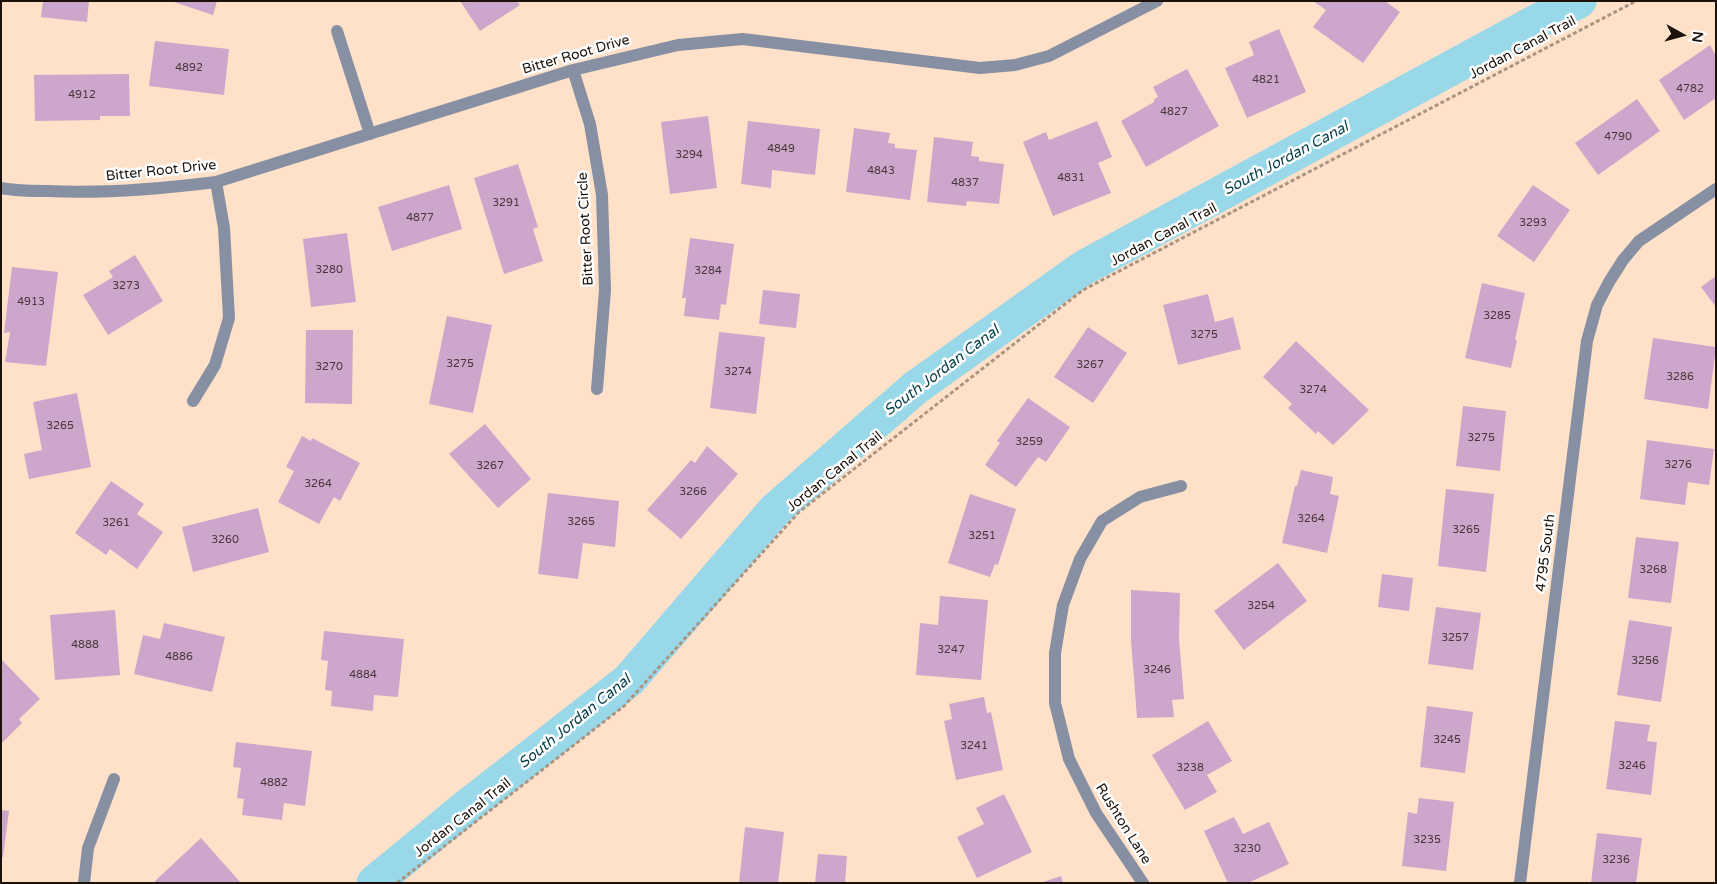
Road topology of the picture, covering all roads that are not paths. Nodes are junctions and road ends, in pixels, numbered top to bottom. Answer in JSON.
{"nodes":[{"id":1,"x":1157,"y":1,"type":"edge"},
{"id":2,"x":338,"y":31,"type":"dead end"},
{"id":3,"x":574,"y":70,"type":"junction"},
{"id":4,"x":370,"y":134,"type":"junction"},
{"id":5,"x":216,"y":182,"type":"junction"},
{"id":6,"x":1,"y":188,"type":"edge"},
{"id":7,"x":1716,"y":189,"type":"edge"},
{"id":8,"x":597,"y":389,"type":"dead end"},
{"id":9,"x":193,"y":401,"type":"dead end"},
{"id":10,"x":1181,"y":486,"type":"dead end"},
{"id":11,"x":114,"y":779,"type":"dead end"},
{"id":12,"x":84,"y":883,"type":"edge"},
{"id":13,"x":1143,"y":883,"type":"edge"},
{"id":14,"x":1520,"y":883,"type":"edge"}],
"edges":[{"from":1,"to":3,"type":"street","name":"Bitter Root Drive"},
{"from":2,"to":4,"type":"street"},
{"from":3,"to":4,"type":"street","name":"Bitter Root Drive"},
{"from":3,"to":8,"type":"street","name":"Bitter Root Circle"},
{"from":4,"to":5,"type":"street","name":"Bitter Root Drive"},
{"from":5,"to":6,"type":"street","name":"Bitter Root Drive"},
{"from":5,"to":9,"type":"street"},
{"from":7,"to":14,"type":"street","name":"4795 South"},
{"from":10,"to":13,"type":"street","name":"Rushton Lane"},
{"from":11,"to":12,"type":"street"}]}
